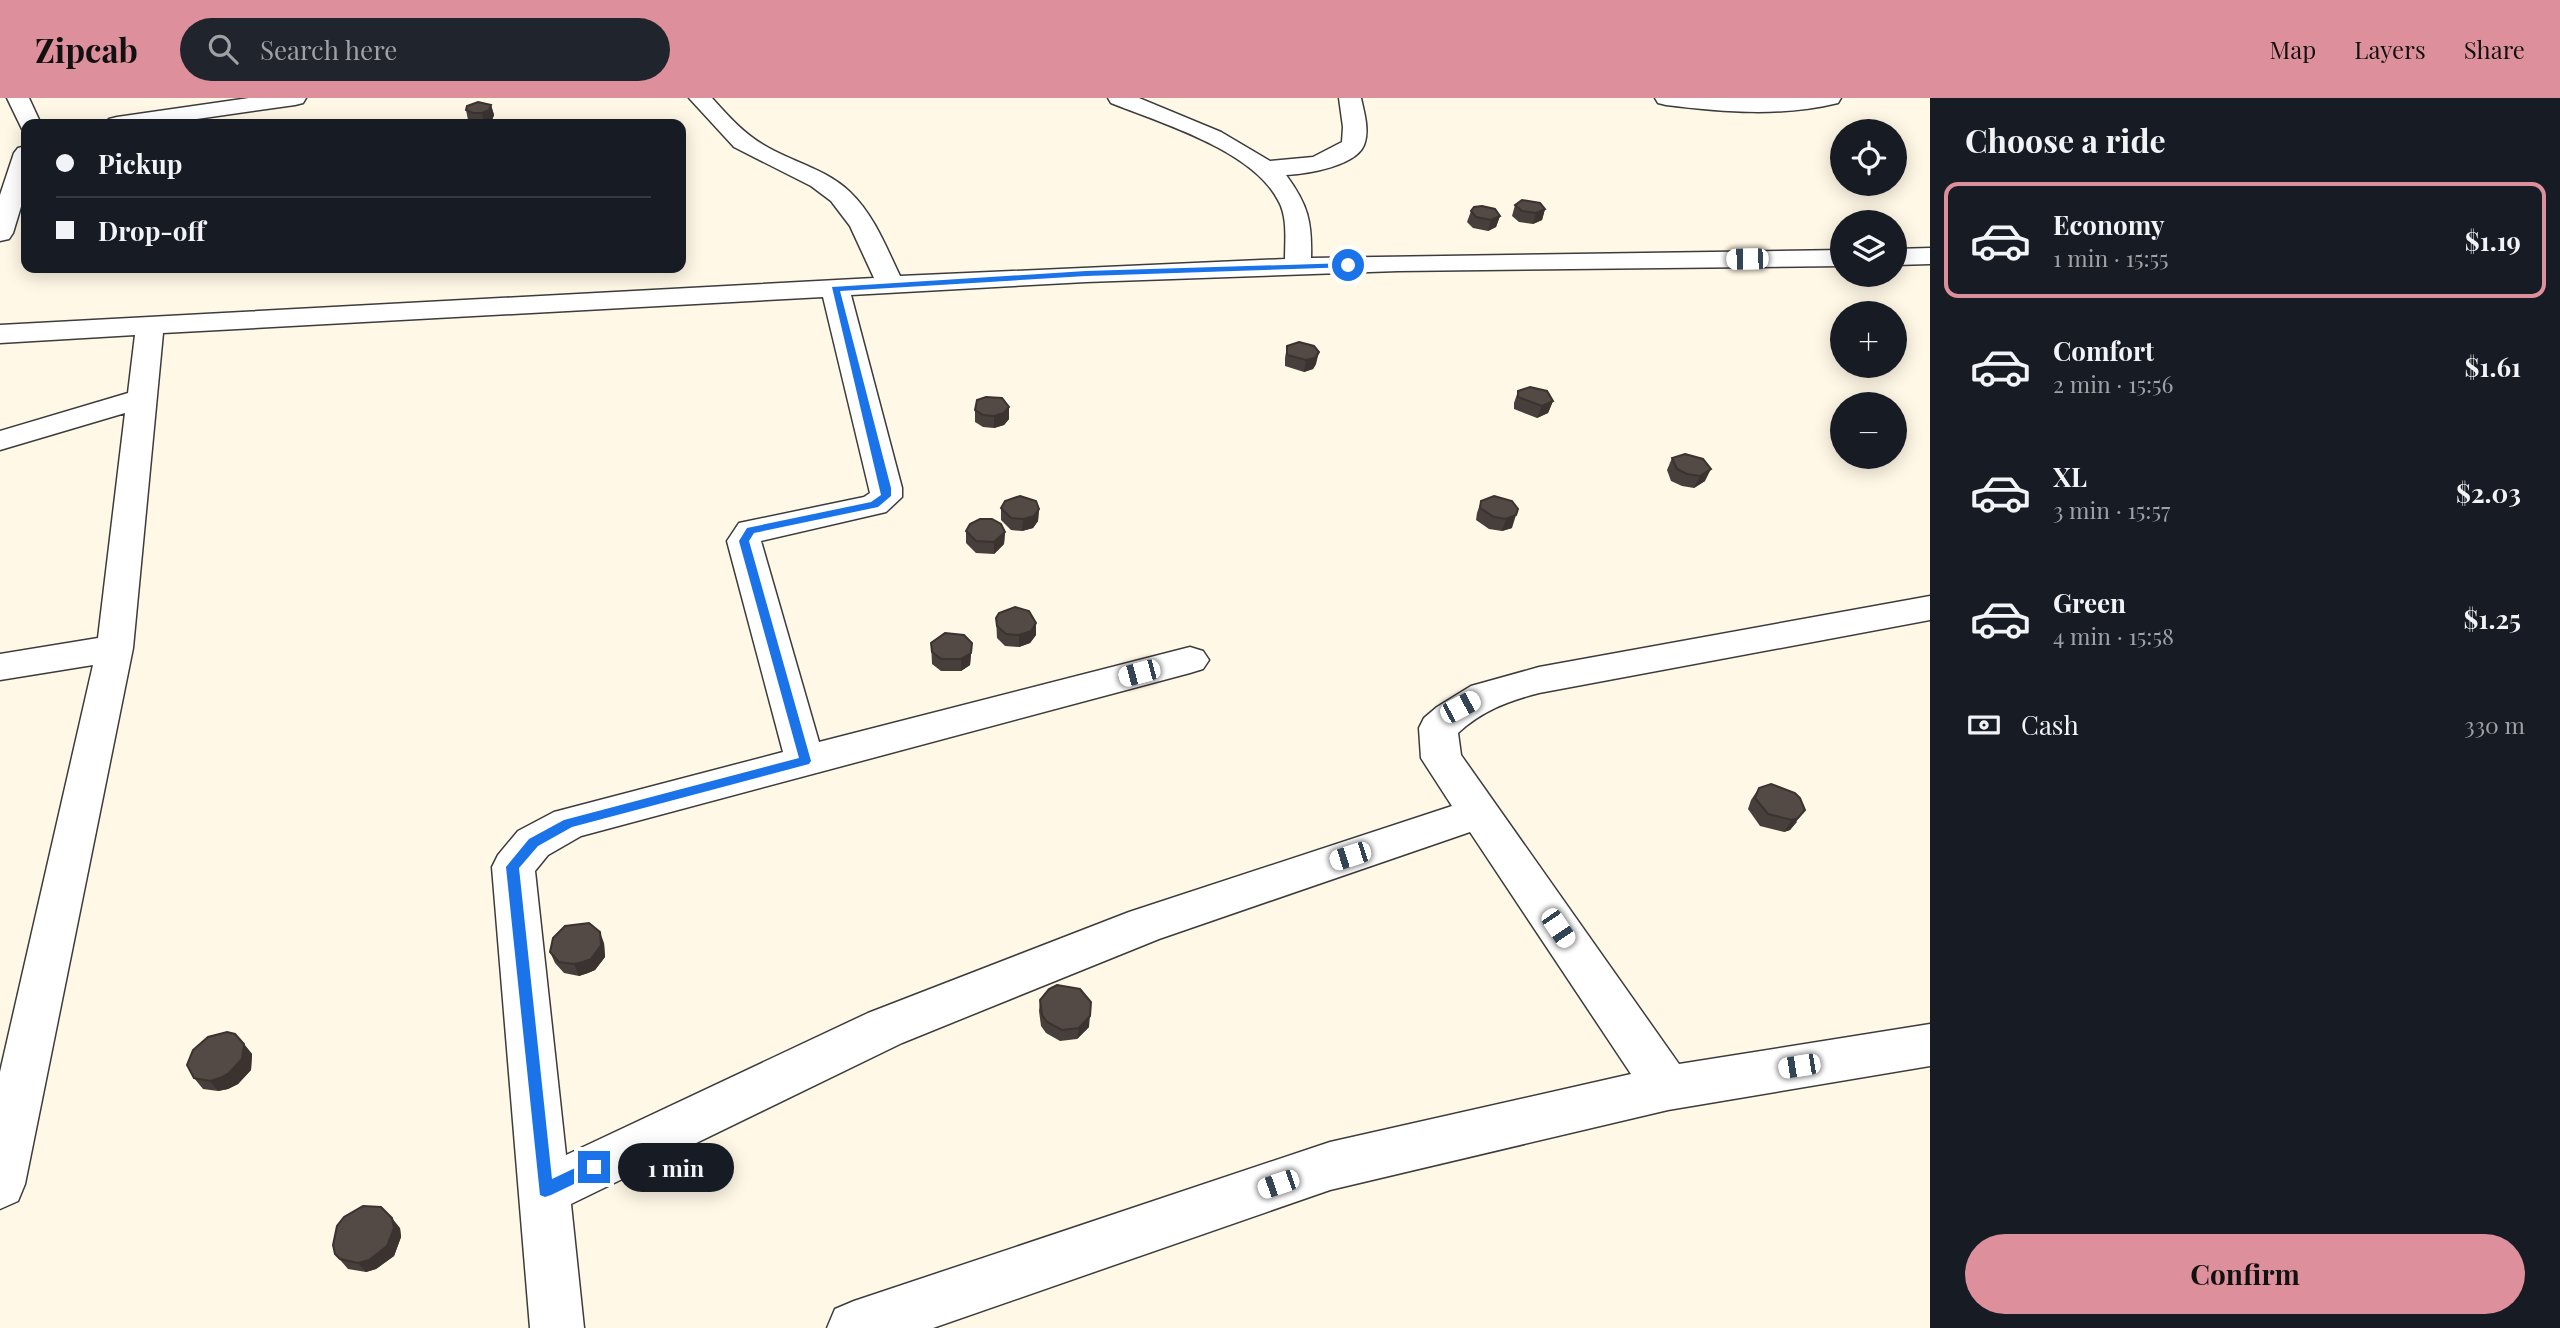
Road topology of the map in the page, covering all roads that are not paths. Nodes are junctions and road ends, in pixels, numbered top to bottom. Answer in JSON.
{"nodes":[{"id":1,"x":18,"y":98,"type":"edge"},
{"id":2,"x":295,"y":98,"type":"edge"},
{"id":3,"x":700,"y":98,"type":"edge"},
{"id":4,"x":1119,"y":98,"type":"edge"},
{"id":5,"x":1350,"y":98,"type":"edge"},
{"id":6,"x":1666,"y":98,"type":"edge"},
{"id":7,"x":1830,"y":98,"type":"edge"},
{"id":8,"x":28,"y":119,"type":"edge"},
{"id":9,"x":151,"y":119,"type":"edge"},
{"id":10,"x":21,"y":168,"type":"edge"},
{"id":11,"x":1265,"y":169,"type":"junction"},
{"id":12,"x":0,"y":233,"type":"edge"},
{"id":13,"x":1930,"y":256,"type":"edge"},
{"id":14,"x":1907,"y":257,"type":"edge"},
{"id":15,"x":1830,"y":258,"type":"edge"},
{"id":16,"x":1298,"y":267,"type":"junction"},
{"id":17,"x":891,"y":285,"type":"junction"},
{"id":18,"x":835,"y":288,"type":"junction"},
{"id":19,"x":150,"y":326,"type":"junction"},
{"id":20,"x":0,"y":334,"type":"edge"},
{"id":21,"x":142,"y":398,"type":"junction"},
{"id":22,"x":0,"y":441,"type":"edge"},
{"id":23,"x":1930,"y":608,"type":"edge"},
{"id":24,"x":115,"y":648,"type":"junction"},
{"id":25,"x":1190,"y":660,"type":"dead end"},
{"id":26,"x":0,"y":667,"type":"edge"},
{"id":27,"x":805,"y":761,"type":"junction"},
{"id":28,"x":1479,"y":813,"type":"junction"},
{"id":29,"x":1930,"y":1045,"type":"edge"},
{"id":30,"x":1668,"y":1088,"type":"junction"},
{"id":31,"x":0,"y":1184,"type":"edge"},
{"id":32,"x":545,"y":1190,"type":"junction"},
{"id":33,"x":557,"y":1328,"type":"edge"},
{"id":34,"x":854,"y":1328,"type":"edge"}],
"edges":[{"from":1,"to":8,"type":"street"},
{"from":2,"to":9,"type":"street"},
{"from":3,"to":17,"type":"street"},
{"from":4,"to":11,"type":"street"},
{"from":5,"to":11,"type":"street"},
{"from":6,"to":7,"type":"street"},
{"from":10,"to":12,"type":"street"},
{"from":11,"to":16,"type":"street"},
{"from":13,"to":14,"type":"street"},
{"from":15,"to":16,"type":"street"},
{"from":16,"to":17,"type":"street"},
{"from":17,"to":18,"type":"street"},
{"from":18,"to":19,"type":"street"},
{"from":18,"to":27,"type":"street"},
{"from":19,"to":20,"type":"street"},
{"from":19,"to":21,"type":"street"},
{"from":21,"to":22,"type":"street"},
{"from":21,"to":24,"type":"street"},
{"from":23,"to":28,"type":"street"},
{"from":24,"to":26,"type":"street"},
{"from":24,"to":31,"type":"street"},
{"from":25,"to":27,"type":"street"},
{"from":27,"to":32,"type":"street"},
{"from":28,"to":30,"type":"street"},
{"from":28,"to":32,"type":"street"},
{"from":29,"to":30,"type":"street"},
{"from":30,"to":34,"type":"street"},
{"from":32,"to":33,"type":"street"}]}
